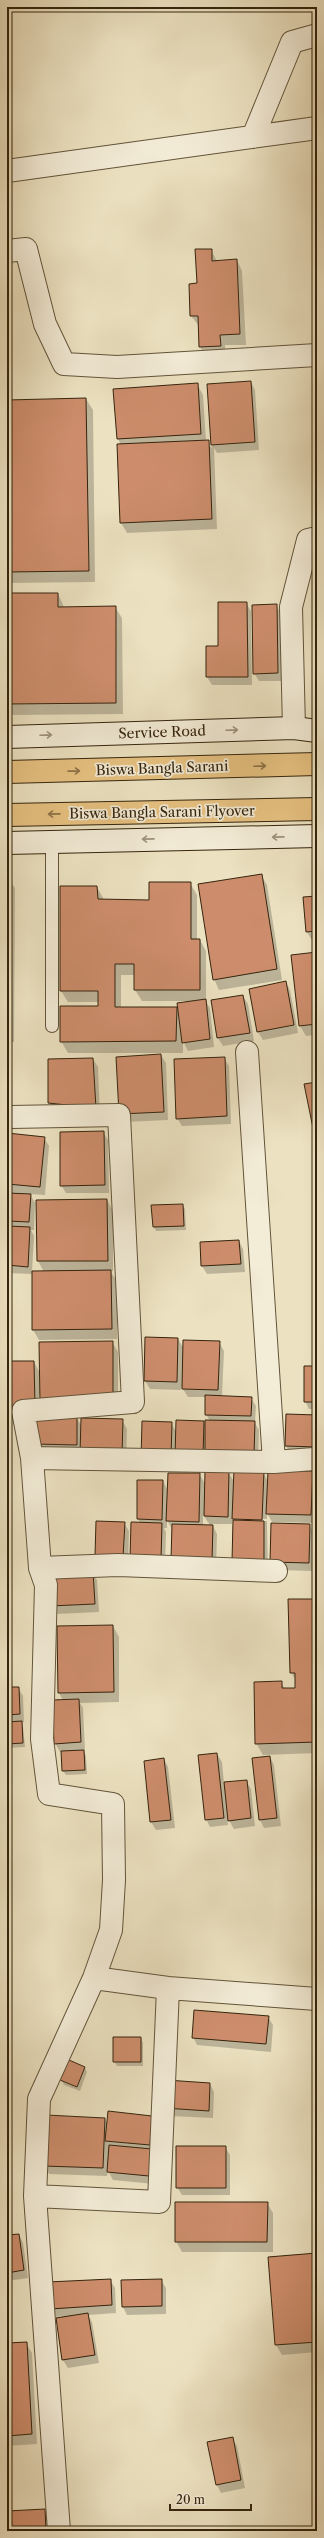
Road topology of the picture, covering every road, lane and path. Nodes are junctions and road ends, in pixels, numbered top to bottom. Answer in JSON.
{"nodes":[{"id":1,"x":317,"y":35,"type":"edge"},
{"id":2,"x":317,"y":128,"type":"edge"},
{"id":3,"x":253,"y":137,"type":"junction"},
{"id":4,"x":7,"y":171,"type":"edge"},
{"id":5,"x":7,"y":251,"type":"edge"},
{"id":6,"x":317,"y":355,"type":"edge"},
{"id":7,"x":317,"y":538,"type":"edge"},
{"id":8,"x":294,"y":728,"type":"junction"},
{"id":9,"x":317,"y":731,"type":"edge"},
{"id":10,"x":7,"y":737,"type":"edge"},
{"id":11,"x":317,"y":764,"type":"edge"},
{"id":12,"x":7,"y":772,"type":"edge"},
{"id":13,"x":317,"y":809,"type":"edge"},
{"id":14,"x":7,"y":815,"type":"edge"},
{"id":15,"x":317,"y":836,"type":"edge"},
{"id":16,"x":7,"y":843,"type":"edge"},
{"id":17,"x":52,"y":843,"type":"junction"},
{"id":18,"x":52,"y":1026,"type":"dead end"},
{"id":19,"x":247,"y":1052,"type":"dead end"},
{"id":20,"x":11,"y":1117,"type":"dead end"},
{"id":21,"x":15,"y":1412,"type":"edge"},
{"id":22,"x":32,"y":1458,"type":"junction"},
{"id":23,"x":314,"y":1459,"type":"dead end"},
{"id":24,"x":274,"y":1462,"type":"junction"},
{"id":25,"x":40,"y":1568,"type":"junction"},
{"id":26,"x":276,"y":1571,"type":"dead end"},
{"id":27,"x":94,"y":1978,"type":"junction"},
{"id":28,"x":168,"y":1988,"type":"junction"},
{"id":29,"x":317,"y":1999,"type":"edge"},
{"id":30,"x":35,"y":2196,"type":"junction"},
{"id":31,"x":59,"y":2531,"type":"edge"}],
"edges":[{"from":1,"to":3,"type":"street"},
{"from":2,"to":3,"type":"street"},
{"from":3,"to":4,"type":"street"},
{"from":5,"to":6,"type":"street"},
{"from":7,"to":8,"type":"street"},
{"from":8,"to":9,"type":"street","name":"Service Road"},
{"from":10,"to":8,"type":"street","name":"Service Road","one_way":true},
{"from":12,"to":11,"type":"main road","name":"Biswa Bangla Sarani","one_way":true},
{"from":13,"to":14,"type":"main road","name":"Biswa Bangla Sarani Flyover","one_way":true},
{"from":15,"to":17,"type":"street","one_way":true},
{"from":16,"to":17,"type":"street"},
{"from":17,"to":18,"type":"lane"},
{"from":19,"to":24,"type":"street"},
{"from":20,"to":21,"type":"street"},
{"from":21,"to":22,"type":"street"},
{"from":22,"to":24,"type":"street"},
{"from":22,"to":25,"type":"street"},
{"from":23,"to":24,"type":"street"},
{"from":25,"to":26,"type":"street"},
{"from":25,"to":27,"type":"street"},
{"from":27,"to":28,"type":"street"},
{"from":27,"to":30,"type":"street"},
{"from":28,"to":29,"type":"street"},
{"from":28,"to":30,"type":"street"},
{"from":30,"to":31,"type":"street"}]}
